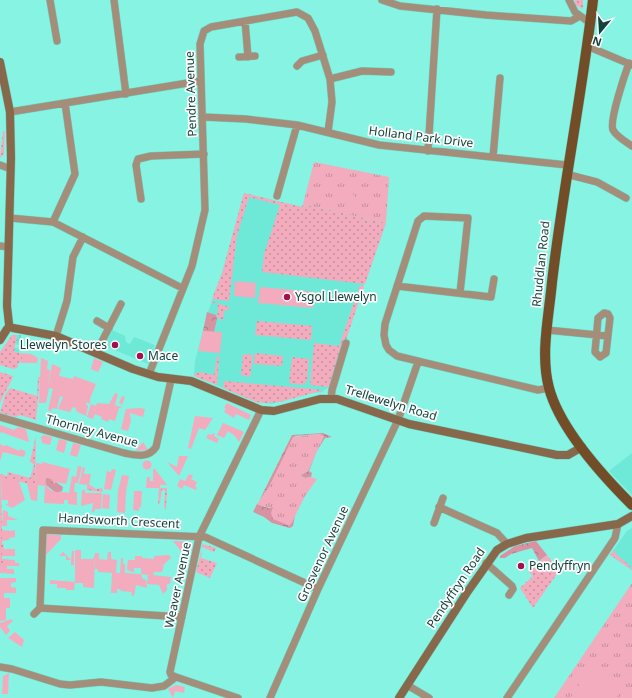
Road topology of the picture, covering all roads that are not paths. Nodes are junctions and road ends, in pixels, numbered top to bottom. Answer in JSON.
{"nodes":[{"id":1,"x":50,"y":0,"type":"edge"},
{"id":2,"x":114,"y":0,"type":"edge"},
{"id":3,"x":382,"y":0,"type":"edge"},
{"id":4,"x":570,"y":0,"type":"edge"},
{"id":5,"x":593,"y":0,"type":"edge"},
{"id":6,"x":437,"y":9,"type":"junction"},
{"id":7,"x":580,"y":16,"type":"junction"},
{"id":8,"x":245,"y":21,"type":"junction"},
{"id":9,"x":590,"y":23,"type":"junction"},
{"id":10,"x":57,"y":41,"type":"dead end"},
{"id":11,"x":587,"y":46,"type":"junction"},
{"id":12,"x":323,"y":55,"type":"junction"},
{"id":13,"x":239,"y":57,"type":"dead end"},
{"id":14,"x":0,"y":62,"type":"edge"},
{"id":15,"x":630,"y":64,"type":"edge"},
{"id":16,"x":297,"y":66,"type":"dead end"},
{"id":17,"x":382,"y":71,"type":"junction"},
{"id":18,"x":391,"y":72,"type":"dead end"},
{"id":19,"x":500,"y":78,"type":"dead end"},
{"id":20,"x":330,"y":79,"type":"junction"},
{"id":21,"x":381,"y":80,"type":"dead end"},
{"id":22,"x":200,"y":81,"type":"junction"},
{"id":23,"x":126,"y":94,"type":"junction"},
{"id":24,"x":65,"y":103,"type":"junction"},
{"id":25,"x":10,"y":112,"type":"junction"},
{"id":26,"x":202,"y":117,"type":"junction"},
{"id":27,"x":297,"y":125,"type":"junction"},
{"id":28,"x":328,"y":132,"type":"junction"},
{"id":29,"x":632,"y":146,"type":"edge"},
{"id":30,"x":428,"y":151,"type":"junction"},
{"id":31,"x":204,"y":154,"type":"junction"},
{"id":32,"x":493,"y":157,"type":"junction"},
{"id":33,"x":0,"y":165,"type":"edge"},
{"id":34,"x":11,"y":169,"type":"junction"},
{"id":35,"x":567,"y":170,"type":"junction"},
{"id":36,"x":277,"y":196,"type":"dead end"},
{"id":37,"x":626,"y":198,"type":"dead end"},
{"id":38,"x":141,"y":199,"type":"dead end"},
{"id":39,"x":10,"y":218,"type":"junction"},
{"id":40,"x":53,"y":222,"type":"junction"},
{"id":41,"x":83,"y":237,"type":"junction"},
{"id":42,"x":4,"y":247,"type":"edge"},
{"id":43,"x":494,"y":279,"type":"dead end"},
{"id":44,"x":397,"y":286,"type":"junction"},
{"id":45,"x":182,"y":288,"type":"junction"},
{"id":46,"x":460,"y":293,"type":"junction"},
{"id":47,"x":121,"y":304,"type":"dead end"},
{"id":48,"x":96,"y":321,"type":"dead end"},
{"id":49,"x":10,"y":327,"type":"junction"},
{"id":50,"x":109,"y":328,"type":"junction"},
{"id":51,"x":547,"y":330,"type":"junction"},
{"id":52,"x":597,"y":335,"type":"junction"},
{"id":53,"x":56,"y":336,"type":"junction"},
{"id":54,"x":608,"y":336,"type":"junction"},
{"id":55,"x":0,"y":340,"type":"edge"},
{"id":56,"x":346,"y":343,"type":"dead end"},
{"id":57,"x":96,"y":353,"type":"junction"},
{"id":58,"x":418,"y":362,"type":"junction"},
{"id":59,"x":149,"y":374,"type":"junction"},
{"id":60,"x":171,"y":380,"type":"junction"},
{"id":61,"x":549,"y":388,"type":"junction"},
{"id":62,"x":331,"y":398,"type":"junction"},
{"id":63,"x":261,"y":410,"type":"junction"},
{"id":64,"x":0,"y":417,"type":"edge"},
{"id":65,"x":398,"y":420,"type":"junction"},
{"id":66,"x":582,"y":447,"type":"junction"},
{"id":67,"x":443,"y":498,"type":"dead end"},
{"id":68,"x":632,"y":505,"type":"edge"},
{"id":69,"x":440,"y":507,"type":"junction"},
{"id":70,"x":632,"y":516,"type":"edge"},
{"id":71,"x":434,"y":522,"type":"dead end"},
{"id":72,"x":618,"y":524,"type":"junction"},
{"id":73,"x":199,"y":536,"type":"junction"},
{"id":74,"x":507,"y":544,"type":"junction"},
{"id":75,"x":486,"y":564,"type":"junction"},
{"id":76,"x":318,"y":589,"type":"junction"},
{"id":77,"x":509,"y":595,"type":"dead end"},
{"id":78,"x":40,"y":608,"type":"junction"},
{"id":79,"x":34,"y":614,"type":"dead end"},
{"id":80,"x":182,"y":617,"type":"junction"},
{"id":81,"x":0,"y":667,"type":"edge"},
{"id":82,"x":176,"y":678,"type":"junction"},
{"id":83,"x":407,"y":685,"type":"junction"},
{"id":84,"x":238,"y":698,"type":"edge"},
{"id":85,"x":270,"y":698,"type":"edge"},
{"id":86,"x":399,"y":698,"type":"edge"},
{"id":87,"x":430,"y":698,"type":"edge"},
{"id":88,"x":506,"y":698,"type":"edge"}],
"edges":[{"from":1,"to":10,"type":"street"},
{"from":2,"to":23,"type":"street"},
{"from":3,"to":6,"type":"street"},
{"from":4,"to":7,"type":"street"},
{"from":5,"to":9,"type":"main road","name":"Rhuddlan Road"},
{"from":6,"to":7,"type":"street"},
{"from":6,"to":30,"type":"street"},
{"from":7,"to":9,"type":"street"},
{"from":8,"to":12,"type":"street","name":"Pendre Avenue"},
{"from":8,"to":13,"type":"street"},
{"from":8,"to":22,"type":"street","name":"Pendre Avenue"},
{"from":9,"to":11,"type":"main road","name":"Rhuddlan Road"},
{"from":11,"to":15,"type":"street"},
{"from":11,"to":35,"type":"main road","name":"Rhuddlan Road"},
{"from":12,"to":16,"type":"street"},
{"from":12,"to":20,"type":"street","name":"Pendre Avenue"},
{"from":14,"to":25,"type":"street"},
{"from":15,"to":29,"type":"street"},
{"from":17,"to":18,"type":"street"},
{"from":17,"to":20,"type":"street"},
{"from":17,"to":21,"type":"street"},
{"from":19,"to":32,"type":"street"},
{"from":20,"to":28,"type":"street","name":"Pendre Avenue"},
{"from":22,"to":23,"type":"street"},
{"from":22,"to":26,"type":"street","name":"Pendre Avenue"},
{"from":23,"to":24,"type":"street"},
{"from":24,"to":25,"type":"street"},
{"from":24,"to":40,"type":"street"},
{"from":25,"to":34,"type":"street"},
{"from":26,"to":27,"type":"street","name":"Holland Park Drive"},
{"from":26,"to":31,"type":"street","name":"Pendre Avenue"},
{"from":27,"to":28,"type":"street","name":"Holland Park Drive"},
{"from":27,"to":36,"type":"street"},
{"from":28,"to":30,"type":"street","name":"Holland Park Drive"},
{"from":30,"to":32,"type":"street","name":"Holland Park Drive"},
{"from":31,"to":38,"type":"street"},
{"from":31,"to":45,"type":"street","name":"Pendre Avenue"},
{"from":32,"to":35,"type":"street","name":"Holland Park Drive"},
{"from":33,"to":34,"type":"street"},
{"from":34,"to":39,"type":"street"},
{"from":35,"to":37,"type":"street","name":"Holland Park Drive"},
{"from":35,"to":51,"type":"main road","name":"Rhuddlan Road"},
{"from":39,"to":40,"type":"street"},
{"from":39,"to":42,"type":"street"},
{"from":40,"to":41,"type":"street"},
{"from":41,"to":45,"type":"street"},
{"from":41,"to":53,"type":"street"},
{"from":42,"to":49,"type":"street"},
{"from":43,"to":46,"type":"street"},
{"from":44,"to":46,"type":"street"},
{"from":44,"to":46,"type":"street"},
{"from":44,"to":58,"type":"street"},
{"from":45,"to":59,"type":"street","name":"Pendre Avenue"},
{"from":47,"to":50,"type":"street"},
{"from":48,"to":50,"type":"street"},
{"from":49,"to":53,"type":"street","name":"Trellewelyn Road"},
{"from":49,"to":55,"type":"street"},
{"from":50,"to":57,"type":"street"},
{"from":51,"to":52,"type":"street"},
{"from":51,"to":61,"type":"main road","name":"Rhuddlan Road"},
{"from":52,"to":54,"type":"street"},
{"from":52,"to":54,"type":"street"},
{"from":52,"to":54,"type":"street"},
{"from":53,"to":57,"type":"street","name":"Trellewelyn Road"},
{"from":56,"to":62,"type":"street"},
{"from":57,"to":59,"type":"street","name":"Trellewelyn Road"},
{"from":58,"to":61,"type":"street"},
{"from":58,"to":65,"type":"street","name":"Grosvenor Avenue"},
{"from":59,"to":60,"type":"street","name":"Trellewelyn Road"},
{"from":60,"to":63,"type":"street","name":"Trellewelyn Road"},
{"from":60,"to":64,"type":"street","name":"Thornley Avenue"},
{"from":61,"to":66,"type":"main road","name":"Rhuddlan Road"},
{"from":62,"to":63,"type":"street","name":"Trellewelyn Road"},
{"from":62,"to":65,"type":"street","name":"Trellewelyn Road"},
{"from":63,"to":73,"type":"street","name":"Weaver Avenue"},
{"from":65,"to":66,"type":"street","name":"Trellewelyn Road"},
{"from":65,"to":76,"type":"street","name":"Grosvenor Avenue"},
{"from":66,"to":68,"type":"main road","name":"Rhuddlan Road"},
{"from":67,"to":69,"type":"street"},
{"from":69,"to":71,"type":"street"},
{"from":69,"to":74,"type":"street"},
{"from":70,"to":72,"type":"street","name":"Pendyffryn Road"},
{"from":72,"to":74,"type":"street","name":"Pendyffryn Road"},
{"from":72,"to":88,"type":"street"},
{"from":73,"to":76,"type":"street"},
{"from":73,"to":78,"type":"street","name":"Handsworth Crescent"},
{"from":73,"to":80,"type":"street","name":"Weaver Avenue"},
{"from":74,"to":75,"type":"street","name":"Pendyffryn Road"},
{"from":75,"to":77,"type":"street"},
{"from":75,"to":83,"type":"street","name":"Pendyffryn Road"},
{"from":76,"to":85,"type":"street","name":"Grosvenor Avenue"},
{"from":78,"to":79,"type":"street"},
{"from":78,"to":80,"type":"street"},
{"from":80,"to":82,"type":"street","name":"Weaver Avenue"},
{"from":81,"to":82,"type":"street"},
{"from":82,"to":84,"type":"street"},
{"from":83,"to":86,"type":"street","name":"Pendyffryn Road"},
{"from":83,"to":87,"type":"street"}]}
